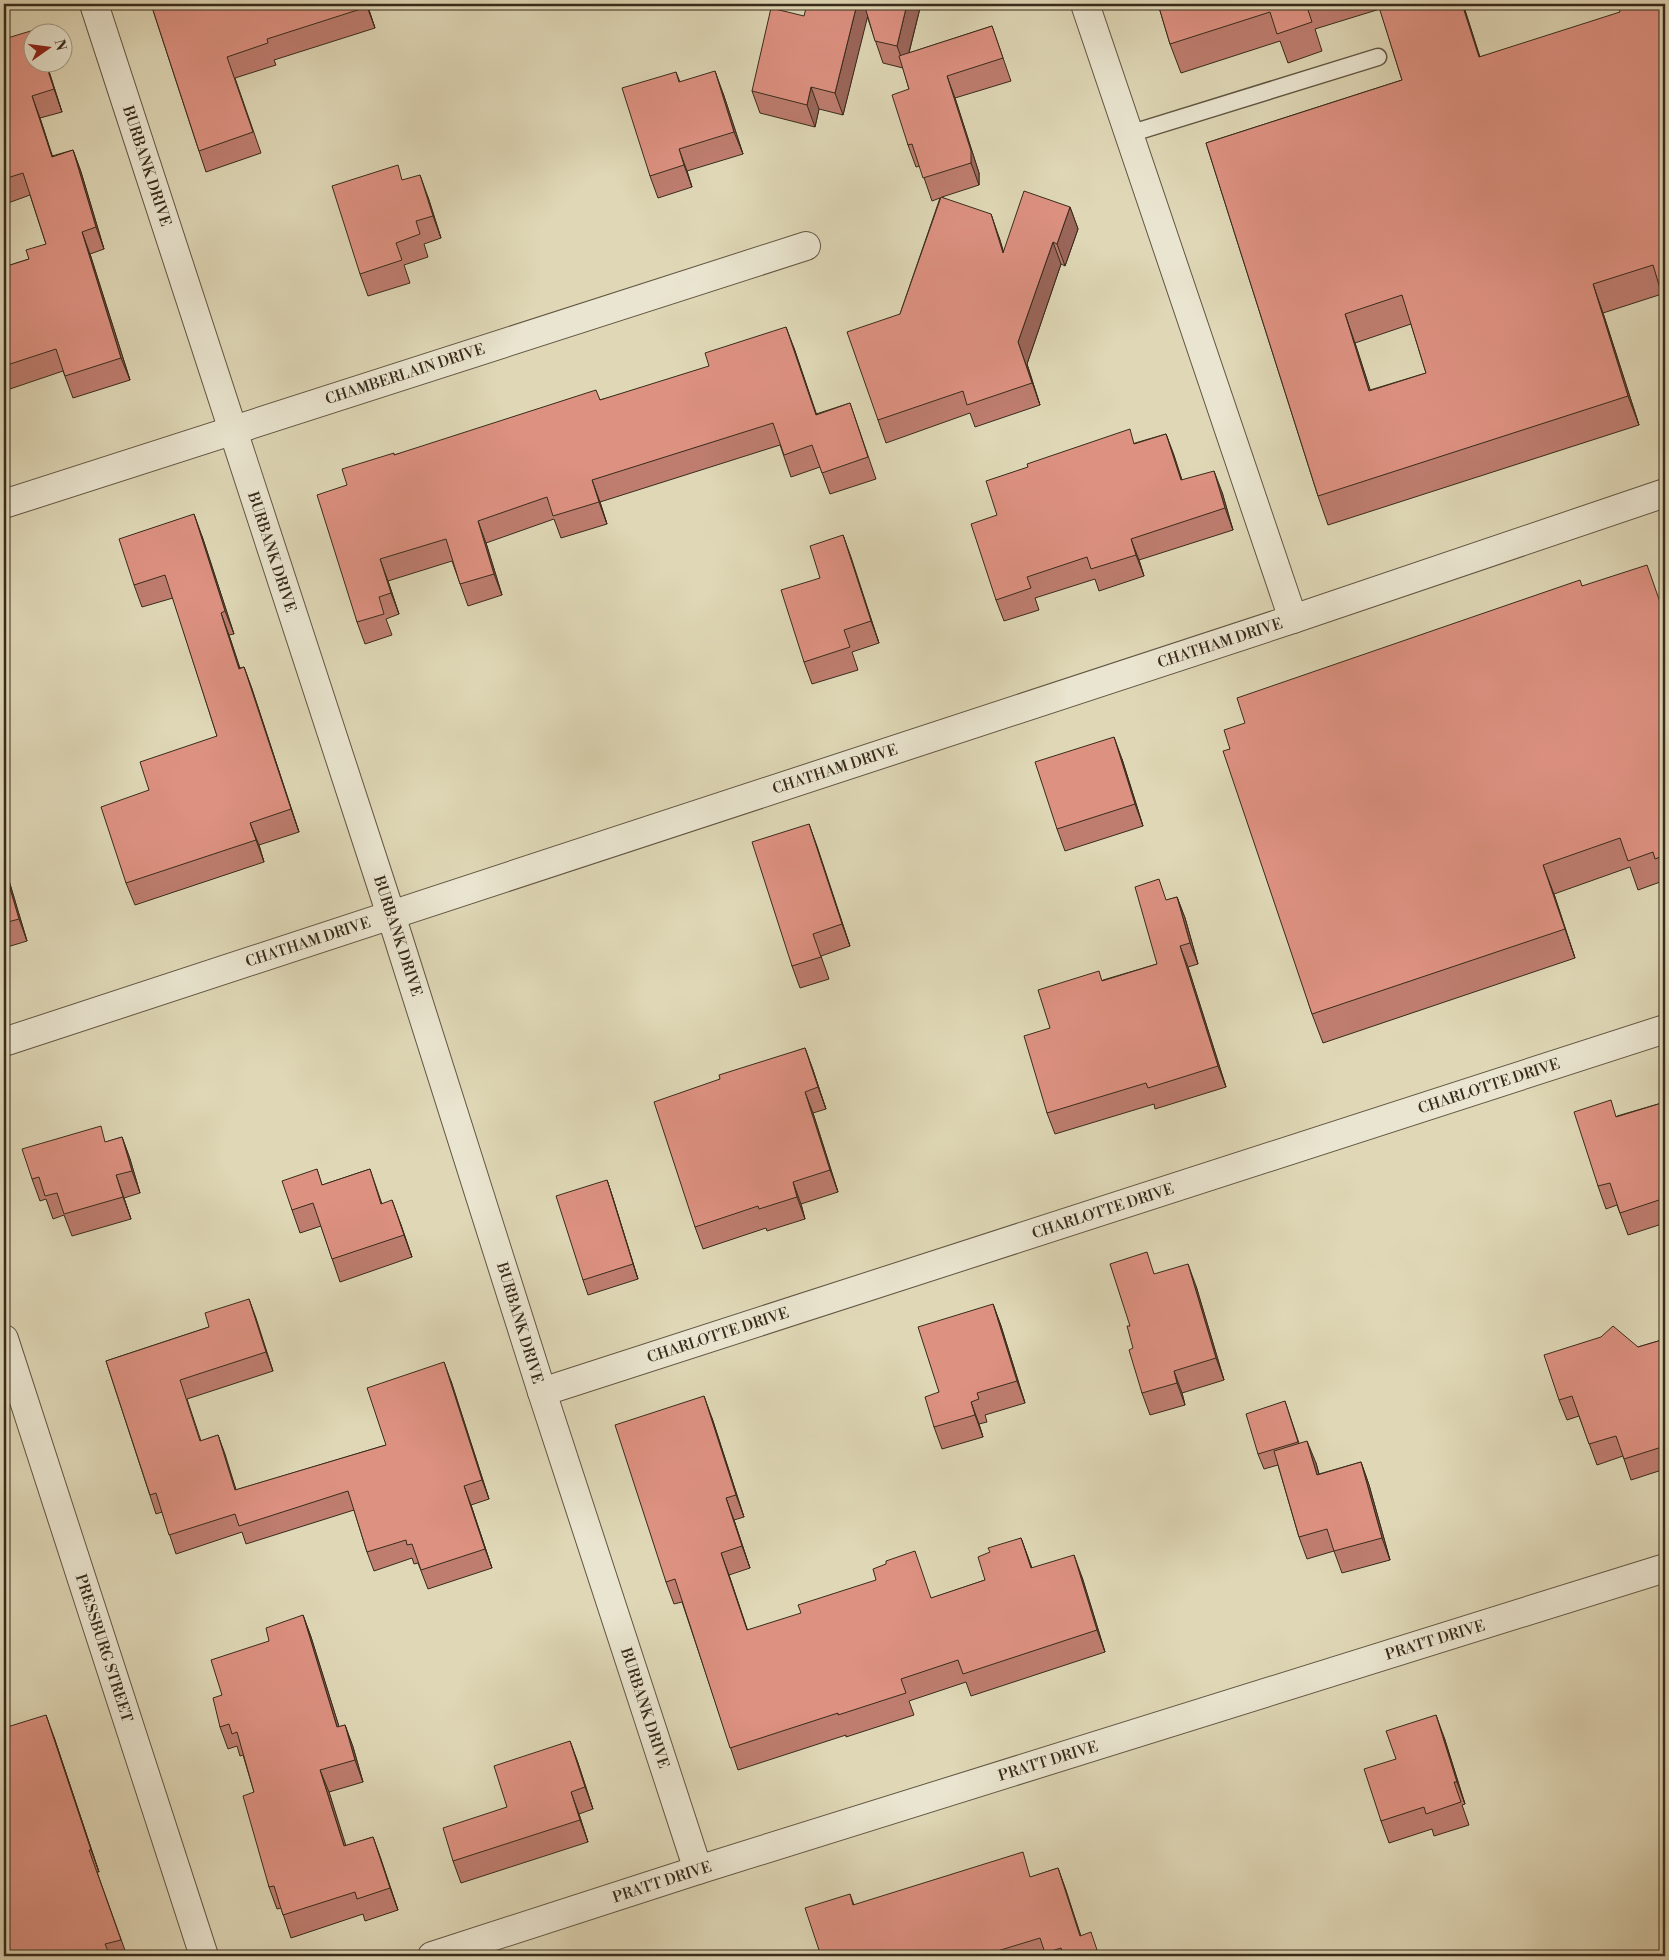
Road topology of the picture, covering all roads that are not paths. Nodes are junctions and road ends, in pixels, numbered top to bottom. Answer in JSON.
{"nodes":[{"id":1,"x":94,"y":4,"type":"edge"},
{"id":2,"x":1085,"y":4,"type":"edge"},
{"id":3,"x":1378,"y":57,"type":"dead end"},
{"id":4,"x":1129,"y":134,"type":"junction"},
{"id":5,"x":806,"y":246,"type":"dead end"},
{"id":6,"x":232,"y":429,"type":"junction"},
{"id":7,"x":1665,"y":493,"type":"edge"},
{"id":8,"x":4,"y":504,"type":"edge"},
{"id":9,"x":1293,"y":619,"type":"junction"},
{"id":10,"x":391,"y":915,"type":"junction"},
{"id":11,"x":1665,"y":1029,"type":"edge"},
{"id":12,"x":4,"y":1042,"type":"edge"},
{"id":13,"x":4,"y":1339,"type":"edge"},
{"id":14,"x":542,"y":1392,"type":"junction"},
{"id":15,"x":1665,"y":1568,"type":"edge"},
{"id":16,"x":698,"y":1870,"type":"junction"},
{"id":17,"x":204,"y":1956,"type":"edge"},
{"id":18,"x":432,"y":1956,"type":"edge"}],
"edges":[{"from":1,"to":6,"type":"street","name":"BURBANK DRIVE"},
{"from":2,"to":4,"type":"street"},
{"from":3,"to":4,"type":"lane"},
{"from":4,"to":9,"type":"street"},
{"from":5,"to":6,"type":"street","name":"CHAMBERLAIN DRIVE"},
{"from":6,"to":8,"type":"street","name":"CHAMBERLAIN DRIVE"},
{"from":6,"to":10,"type":"street","name":"BURBANK DRIVE"},
{"from":7,"to":9,"type":"street","name":"CHATHAM DRIVE"},
{"from":9,"to":10,"type":"street","name":"CHATHAM DRIVE"},
{"from":10,"to":12,"type":"street","name":"CHATHAM DRIVE"},
{"from":10,"to":14,"type":"street","name":"BURBANK DRIVE"},
{"from":11,"to":14,"type":"street","name":"CHARLOTTE DRIVE"},
{"from":13,"to":17,"type":"street","name":"PRESSBURG STREET"},
{"from":14,"to":16,"type":"street","name":"BURBANK DRIVE"},
{"from":15,"to":16,"type":"street","name":"PRATT DRIVE"},
{"from":16,"to":18,"type":"street","name":"PRATT DRIVE"}]}
